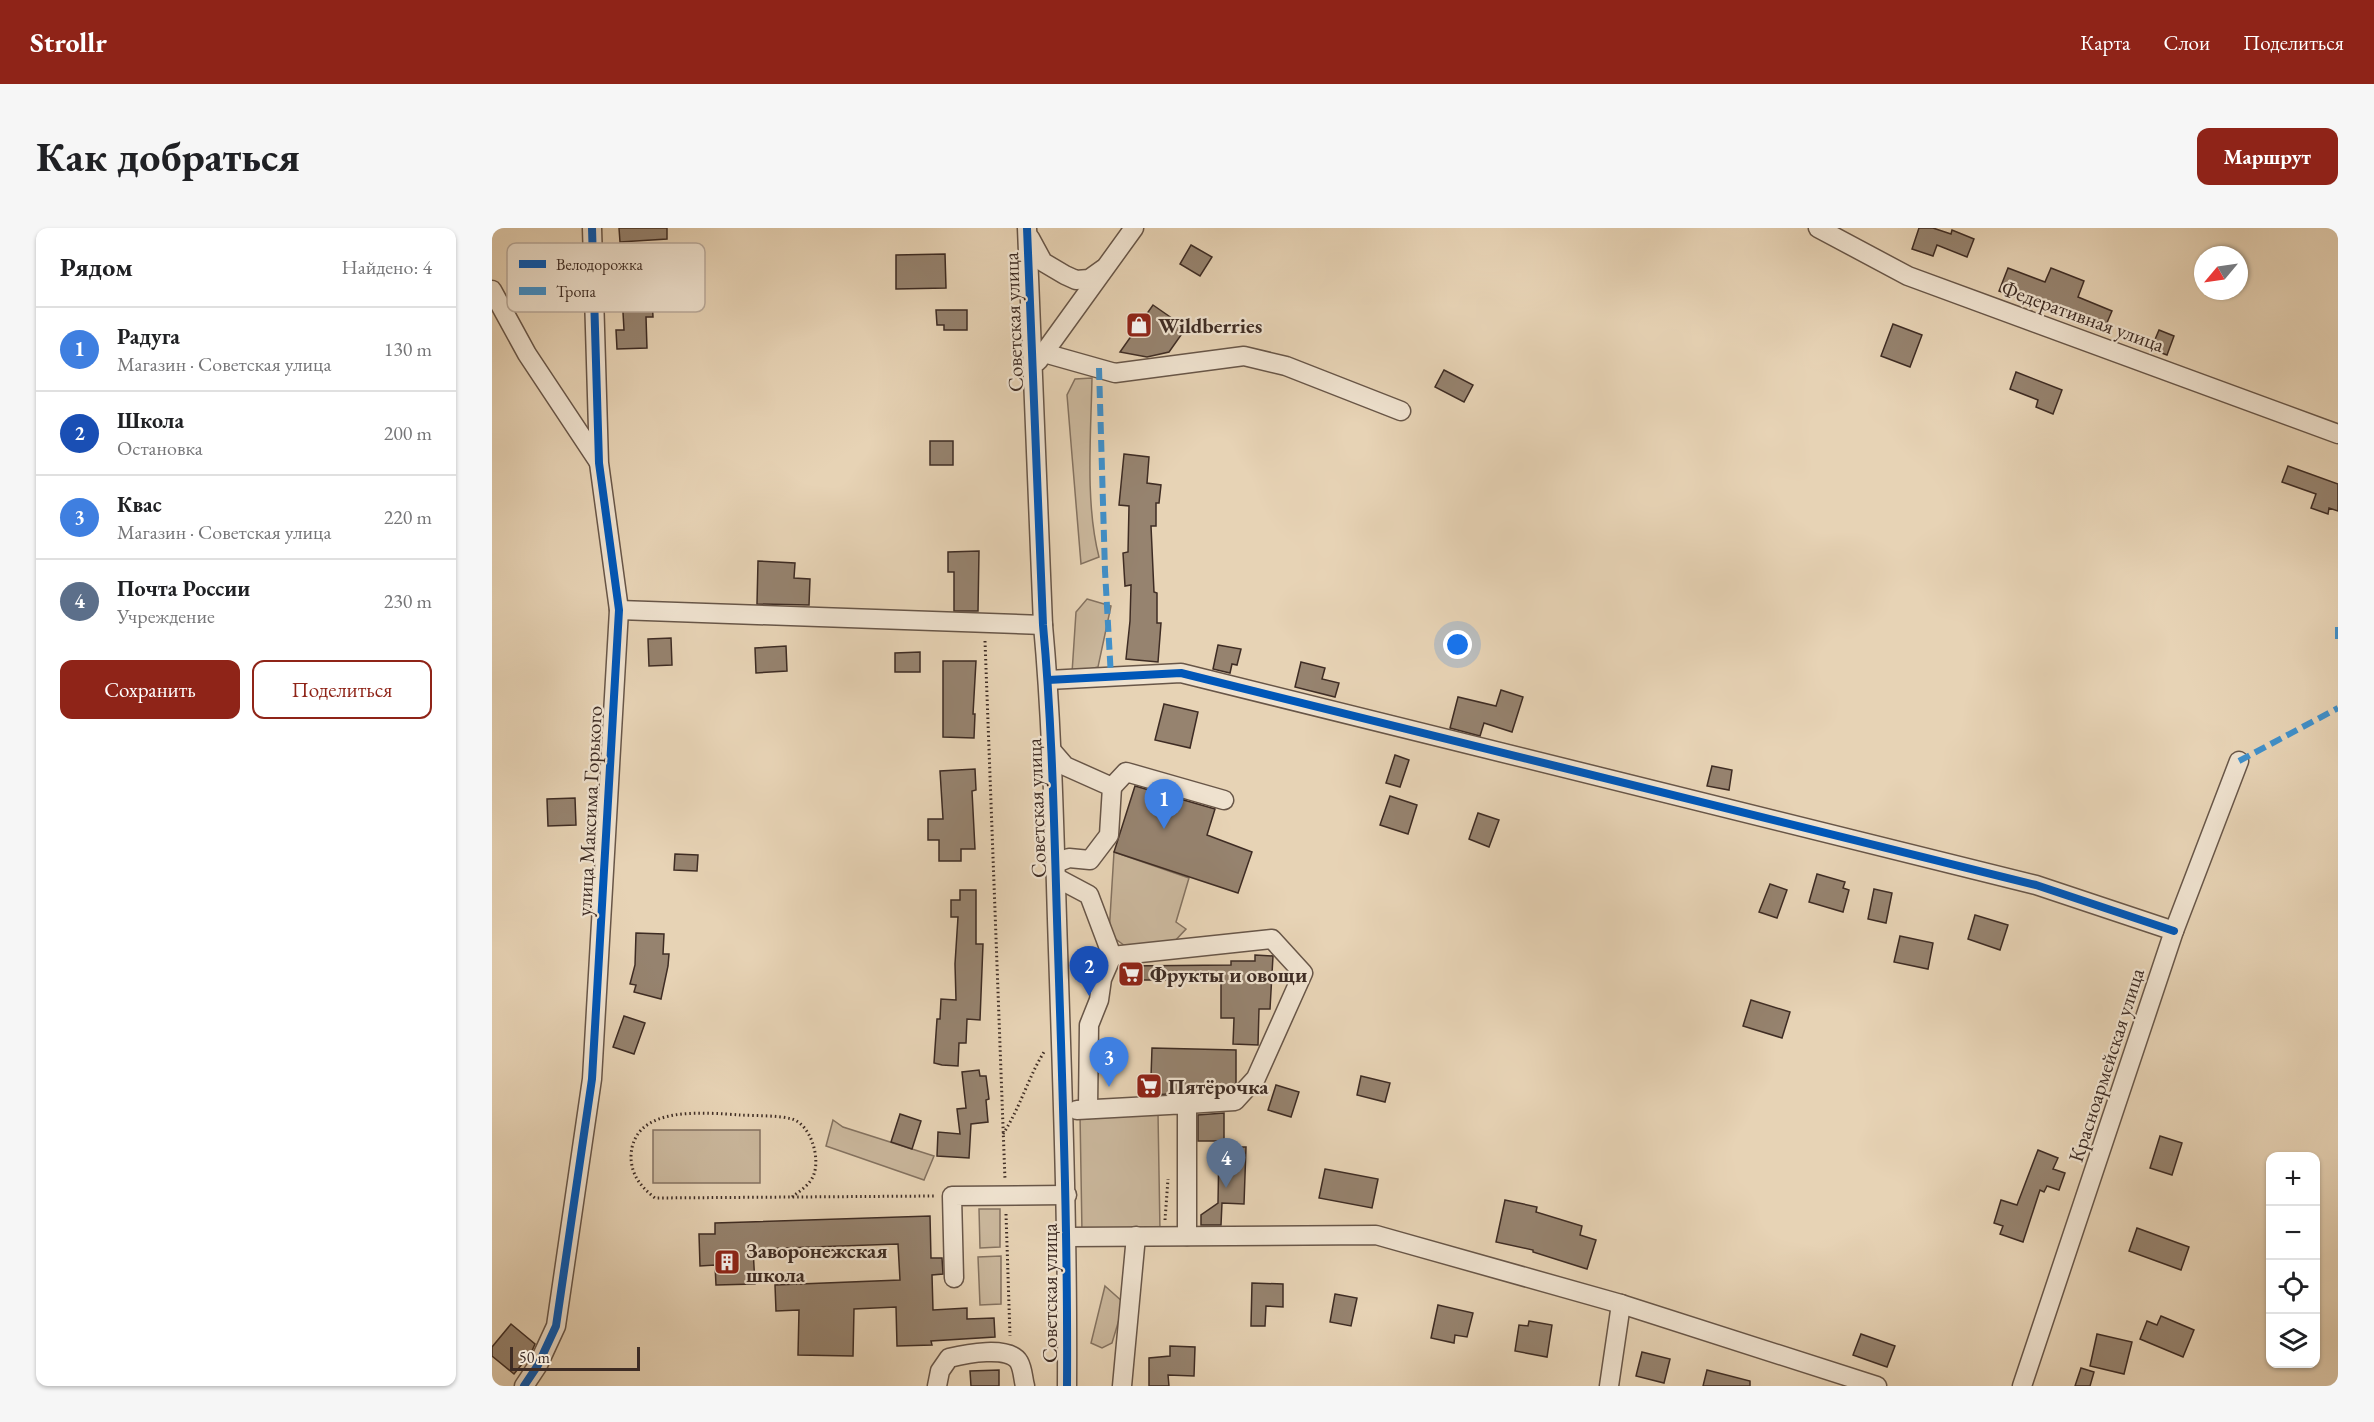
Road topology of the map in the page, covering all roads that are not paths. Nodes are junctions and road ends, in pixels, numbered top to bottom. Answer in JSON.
{"nodes":[{"id":1,"x":591,"y":228,"type":"edge"},
{"id":2,"x":1134,"y":228,"type":"edge"},
{"id":3,"x":1818,"y":228,"type":"edge"},
{"id":4,"x":1028,"y":231,"type":"edge"},
{"id":5,"x":592,"y":243,"type":"edge"},
{"id":6,"x":1105,"y":268,"type":"junction"},
{"id":7,"x":492,"y":290,"type":"edge"},
{"id":8,"x":594,"y":312,"type":"edge"},
{"id":9,"x":1044,"y":353,"type":"junction"},
{"id":10,"x":1032,"y":369,"type":"junction"},
{"id":11,"x":1401,"y":411,"type":"dead end"},
{"id":12,"x":2338,"y":434,"type":"edge"},
{"id":13,"x":599,"y":463,"type":"junction"},
{"id":14,"x":619,"y":610,"type":"junction"},
{"id":15,"x":1043,"y":625,"type":"junction"},
{"id":16,"x":1048,"y":680,"type":"junction"},
{"id":17,"x":1052,"y":751,"type":"junction"},
{"id":18,"x":2239,"y":761,"type":"dead end"},
{"id":19,"x":1112,"y":787,"type":"junction"},
{"id":20,"x":1224,"y":800,"type":"dead end"},
{"id":21,"x":1056,"y":871,"type":"junction"},
{"id":22,"x":2174,"y":931,"type":"junction"},
{"id":23,"x":1112,"y":956,"type":"junction"},
{"id":24,"x":1187,"y":1104,"type":"junction"},
{"id":25,"x":1088,"y":1109,"type":"junction"},
{"id":26,"x":1064,"y":1110,"type":"junction"},
{"id":27,"x":1066,"y":1195,"type":"junction"},
{"id":28,"x":1136,"y":1236,"type":"junction"},
{"id":29,"x":1187,"y":1236,"type":"junction"},
{"id":30,"x":1068,"y":1237,"type":"junction"},
{"id":31,"x":954,"y":1278,"type":"dead end"},
{"id":32,"x":1621,"y":1304,"type":"junction"},
{"id":33,"x":524,"y":1386,"type":"edge"},
{"id":34,"x":937,"y":1386,"type":"edge"},
{"id":35,"x":1025,"y":1386,"type":"edge"},
{"id":36,"x":1067,"y":1386,"type":"edge"},
{"id":37,"x":1122,"y":1386,"type":"edge"},
{"id":38,"x":1609,"y":1386,"type":"edge"},
{"id":39,"x":1877,"y":1386,"type":"edge"},
{"id":40,"x":2022,"y":1386,"type":"edge"}],
"edges":[{"from":1,"to":5,"type":"street","name":"улица Максима Горького"},
{"from":2,"to":6,"type":"street"},
{"from":3,"to":12,"type":"street","name":"Федеративная улица"},
{"from":4,"to":6,"type":"street"},
{"from":4,"to":10,"type":"street","name":"Советская улица"},
{"from":6,"to":9,"type":"street"},
{"from":7,"to":13,"type":"street"},
{"from":8,"to":13,"type":"street","name":"улица Максима Горького"},
{"from":9,"to":10,"type":"street"},
{"from":9,"to":11,"type":"street"},
{"from":10,"to":15,"type":"street","name":"Советская улица"},
{"from":13,"to":14,"type":"street","name":"улица Максима Горького"},
{"from":14,"to":15,"type":"street"},
{"from":14,"to":33,"type":"street","name":"улица Максима Горького"},
{"from":15,"to":16,"type":"street","name":"Советская улица"},
{"from":16,"to":17,"type":"street","name":"Советская улица"},
{"from":16,"to":22,"type":"street"},
{"from":17,"to":19,"type":"street"},
{"from":17,"to":21,"type":"street","name":"Советская улица"},
{"from":18,"to":22,"type":"street","name":"Красноармейская улица"},
{"from":19,"to":20,"type":"street"},
{"from":19,"to":21,"type":"street"},
{"from":21,"to":23,"type":"street"},
{"from":21,"to":26,"type":"street","name":"Советская улица"},
{"from":22,"to":40,"type":"street","name":"Красноармейская улица"},
{"from":23,"to":24,"type":"street"},
{"from":23,"to":25,"type":"street"},
{"from":24,"to":25,"type":"street"},
{"from":24,"to":29,"type":"street"},
{"from":25,"to":26,"type":"street"},
{"from":26,"to":27,"type":"street","name":"Советская улица"},
{"from":27,"to":30,"type":"street","name":"Советская улица"},
{"from":27,"to":31,"type":"street"},
{"from":28,"to":29,"type":"street"},
{"from":28,"to":30,"type":"street"},
{"from":28,"to":37,"type":"street"},
{"from":29,"to":32,"type":"street"},
{"from":30,"to":36,"type":"street","name":"Советская улица"},
{"from":32,"to":38,"type":"street"},
{"from":32,"to":39,"type":"street"},
{"from":34,"to":35,"type":"street"}]}
